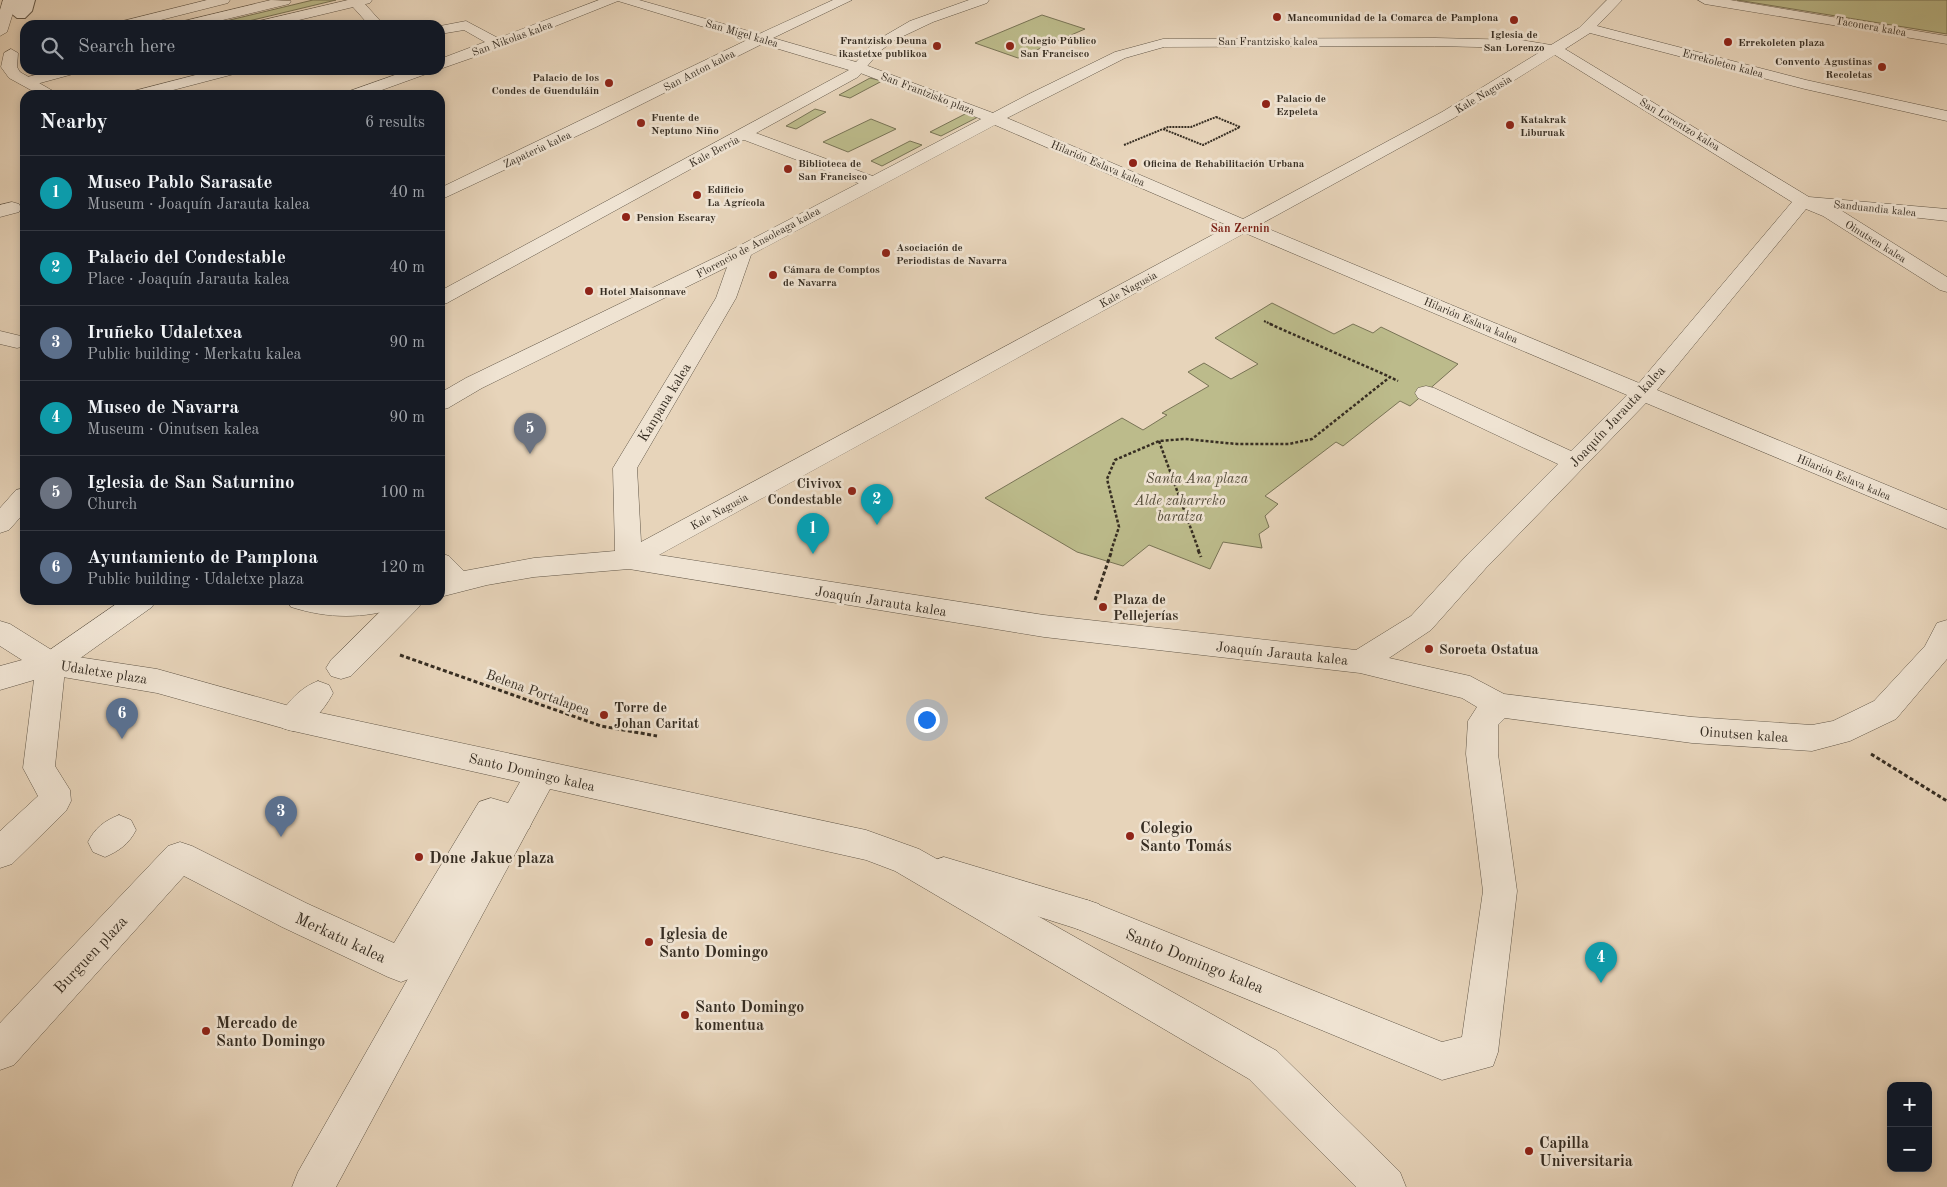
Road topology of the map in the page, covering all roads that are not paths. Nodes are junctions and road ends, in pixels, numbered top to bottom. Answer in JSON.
{"nodes":[{"id":1,"x":10,"y":0,"type":"edge"},
{"id":2,"x":20,"y":0,"type":"edge"},
{"id":3,"x":30,"y":0,"type":"edge"},
{"id":4,"x":223,"y":0,"type":"edge"},
{"id":5,"x":288,"y":0,"type":"edge"},
{"id":6,"x":612,"y":0,"type":"edge"},
{"id":7,"x":624,"y":0,"type":"edge"},
{"id":8,"x":845,"y":0,"type":"edge"},
{"id":9,"x":982,"y":0,"type":"edge"},
{"id":10,"x":1615,"y":0,"type":"edge"},
{"id":11,"x":1705,"y":0,"type":"edge"},
{"id":12,"x":359,"y":3,"type":"edge"},
{"id":13,"x":144,"y":20,"type":"edge"},
{"id":14,"x":206,"y":20,"type":"edge"},
{"id":15,"x":282,"y":20,"type":"edge"},
{"id":16,"x":373,"y":20,"type":"edge"},
{"id":17,"x":1588,"y":28,"type":"junction"},
{"id":18,"x":445,"y":29,"type":"edge"},
{"id":19,"x":0,"y":32,"type":"edge"},
{"id":20,"x":761,"y":38,"type":"junction"},
{"id":21,"x":1947,"y":40,"type":"edge"},
{"id":22,"x":494,"y":45,"type":"junction"},
{"id":23,"x":1556,"y":50,"type":"junction"},
{"id":24,"x":12,"y":51,"type":"edge"},
{"id":25,"x":445,"y":62,"type":"edge"},
{"id":26,"x":860,"y":68,"type":"junction"},
{"id":27,"x":52,"y":75,"type":"edge"},
{"id":28,"x":214,"y":75,"type":"edge"},
{"id":29,"x":410,"y":75,"type":"edge"},
{"id":30,"x":29,"y":81,"type":"junction"},
{"id":31,"x":7,"y":87,"type":"dead end"},
{"id":32,"x":44,"y":90,"type":"edge"},
{"id":33,"x":155,"y":90,"type":"edge"},
{"id":34,"x":367,"y":90,"type":"edge"},
{"id":35,"x":634,"y":102,"type":"joint"},
{"id":36,"x":1947,"y":116,"type":"edge"},
{"id":37,"x":996,"y":119,"type":"junction"},
{"id":38,"x":746,"y":134,"type":"junction"},
{"id":39,"x":872,"y":182,"type":"junction"},
{"id":40,"x":445,"y":192,"type":"edge"},
{"id":41,"x":1803,"y":201,"type":"junction"},
{"id":42,"x":1947,"y":216,"type":"edge"},
{"id":43,"x":1244,"y":226,"type":"junction"},
{"id":44,"x":742,"y":252,"type":"junction"},
{"id":45,"x":1947,"y":286,"type":"edge"},
{"id":46,"x":445,"y":296,"type":"edge"},
{"id":47,"x":1643,"y":392,"type":"junction"},
{"id":48,"x":1426,"y":393,"type":"road end"},
{"id":49,"x":445,"y":401,"type":"edge"},
{"id":50,"x":1574,"y":462,"type":"junction"},
{"id":51,"x":20,"y":502,"type":"edge"},
{"id":52,"x":1947,"y":520,"type":"edge"},
{"id":53,"x":0,"y":524,"type":"edge"},
{"id":54,"x":629,"y":560,"type":"junction"},
{"id":55,"x":449,"y":585,"type":"edge"},
{"id":56,"x":135,"y":605,"type":"edge"},
{"id":57,"x":323,"y":605,"type":"edge"},
{"id":58,"x":368,"y":605,"type":"edge"},
{"id":59,"x":404,"y":605,"type":"edge"},
{"id":60,"x":1947,"y":631,"type":"edge"},
{"id":61,"x":0,"y":632,"type":"edge"},
{"id":62,"x":1360,"y":662,"type":"junction"},
{"id":63,"x":51,"y":664,"type":"junction"},
{"id":64,"x":341,"y":668,"type":"dead end"},
{"id":65,"x":0,"y":678,"type":"edge"},
{"id":66,"x":157,"y":681,"type":"joint"},
{"id":67,"x":318,"y":693,"type":"dead end"},
{"id":68,"x":1498,"y":705,"type":"junction"},
{"id":69,"x":293,"y":719,"type":"junction"},
{"id":70,"x":541,"y":775,"type":"junction"},
{"id":71,"x":517,"y":819,"type":"junction"},
{"id":72,"x":0,"y":853,"type":"edge"},
{"id":73,"x":180,"y":857,"type":"joint"},
{"id":74,"x":907,"y":860,"type":"junction"},
{"id":75,"x":0,"y":1051,"type":"edge"},
{"id":76,"x":313,"y":1187,"type":"edge"},
{"id":77,"x":1385,"y":1187,"type":"edge"}],
"edges":[{"from":1,"to":19,"type":"street"},
{"from":2,"to":3,"type":"lane"},
{"from":4,"to":13,"type":"street"},
{"from":5,"to":14,"type":"street"},
{"from":6,"to":22,"type":"street","name":"San Nikolas kalea"},
{"from":7,"to":20,"type":"street","name":"San Migel kalea"},
{"from":8,"to":20,"type":"street","name":"San Anton kalea"},
{"from":9,"to":26,"type":"street","name":"Kale Berria"},
{"from":10,"to":17,"type":"street","name":"Kale Nagusia"},
{"from":11,"to":21,"type":"street","name":"Taconera kalea"},
{"from":12,"to":15,"type":"street"},
{"from":12,"to":16,"type":"street"},
{"from":17,"to":23,"type":"street","name":"Kale Nagusia"},
{"from":17,"to":36,"type":"street","name":"Errekoleten kalea"},
{"from":18,"to":22,"type":"street"},
{"from":20,"to":26,"type":"street","name":"San Migel kalea"},
{"from":20,"to":35,"type":"street","name":"San Anton kalea"},
{"from":22,"to":25,"type":"street","name":"San Nikolas kalea"},
{"from":23,"to":37,"type":"street","name":"San Frantzisko kalea"},
{"from":23,"to":41,"type":"street","name":"San Lorentzo kalea"},
{"from":23,"to":43,"type":"street","name":"Kale Nagusia"},
{"from":24,"to":30,"type":"street"},
{"from":26,"to":37,"type":"street","name":"San Frantzisko plaza"},
{"from":26,"to":38,"type":"street","name":"Kale Berria"},
{"from":27,"to":30,"type":"street"},
{"from":28,"to":33,"type":"street"},
{"from":29,"to":34,"type":"street"},
{"from":30,"to":31,"type":"street"},
{"from":30,"to":32,"type":"street"},
{"from":35,"to":40,"type":"street","name":"Zapateria kalea"},
{"from":37,"to":39,"type":"street","name":"Florencio de Ansoleaga kalea"},
{"from":37,"to":43,"type":"street","name":"Hilarión Eslava kalea"},
{"from":38,"to":39,"type":"street"},
{"from":38,"to":46,"type":"street","name":"Kale Berria"},
{"from":39,"to":44,"type":"street","name":"Florencio de Ansoleaga kalea"},
{"from":41,"to":42,"type":"street","name":"Sanduandia kalea"},
{"from":41,"to":45,"type":"street","name":"Oinutsen kalea"},
{"from":41,"to":47,"type":"street","name":"Joaquín Jarauta kalea"},
{"from":43,"to":47,"type":"street","name":"Hilarión Eslava kalea"},
{"from":43,"to":54,"type":"street","name":"Kale Nagusia"},
{"from":44,"to":49,"type":"street","name":"Florencio de Ansoleaga kalea"},
{"from":44,"to":54,"type":"street","name":"Kanpana kalea"},
{"from":47,"to":50,"type":"street","name":"Joaquín Jarauta kalea"},
{"from":47,"to":52,"type":"street","name":"Hilarión Eslava kalea"},
{"from":48,"to":50,"type":"street"},
{"from":50,"to":62,"type":"street","name":"Joaquín Jarauta kalea"},
{"from":51,"to":53,"type":"street"},
{"from":54,"to":55,"type":"street","name":"Joaquín Jarauta kalea"},
{"from":54,"to":62,"type":"street","name":"Joaquín Jarauta kalea"},
{"from":56,"to":63,"type":"street","name":"Udaletxe plaza"},
{"from":57,"to":58,"type":"street"},
{"from":59,"to":64,"type":"street"},
{"from":60,"to":68,"type":"street","name":"Oinutsen kalea"},
{"from":61,"to":63,"type":"street","name":"Udaletxe plaza"},
{"from":62,"to":68,"type":"street","name":"Oinutsen kalea"},
{"from":63,"to":65,"type":"street","name":"Udaletxe plaza"},
{"from":63,"to":66,"type":"street","name":"Udaletxe plaza"},
{"from":63,"to":72,"type":"street","name":"Udaletxe plaza"},
{"from":66,"to":69,"type":"street","name":"Santo Domingo kalea"},
{"from":67,"to":69,"type":"street"},
{"from":68,"to":74,"type":"street","name":"Santo Domingo kalea"},
{"from":69,"to":70,"type":"street","name":"Santo Domingo kalea"},
{"from":70,"to":71,"type":"street"},
{"from":70,"to":74,"type":"street","name":"Santo Domingo kalea"},
{"from":71,"to":73,"type":"street","name":"Merkatu kalea"},
{"from":71,"to":76,"type":"street"},
{"from":73,"to":75,"type":"street","name":"Burguen plaza"},
{"from":74,"to":77,"type":"street","name":"Santo Domingo kalea"}]}
